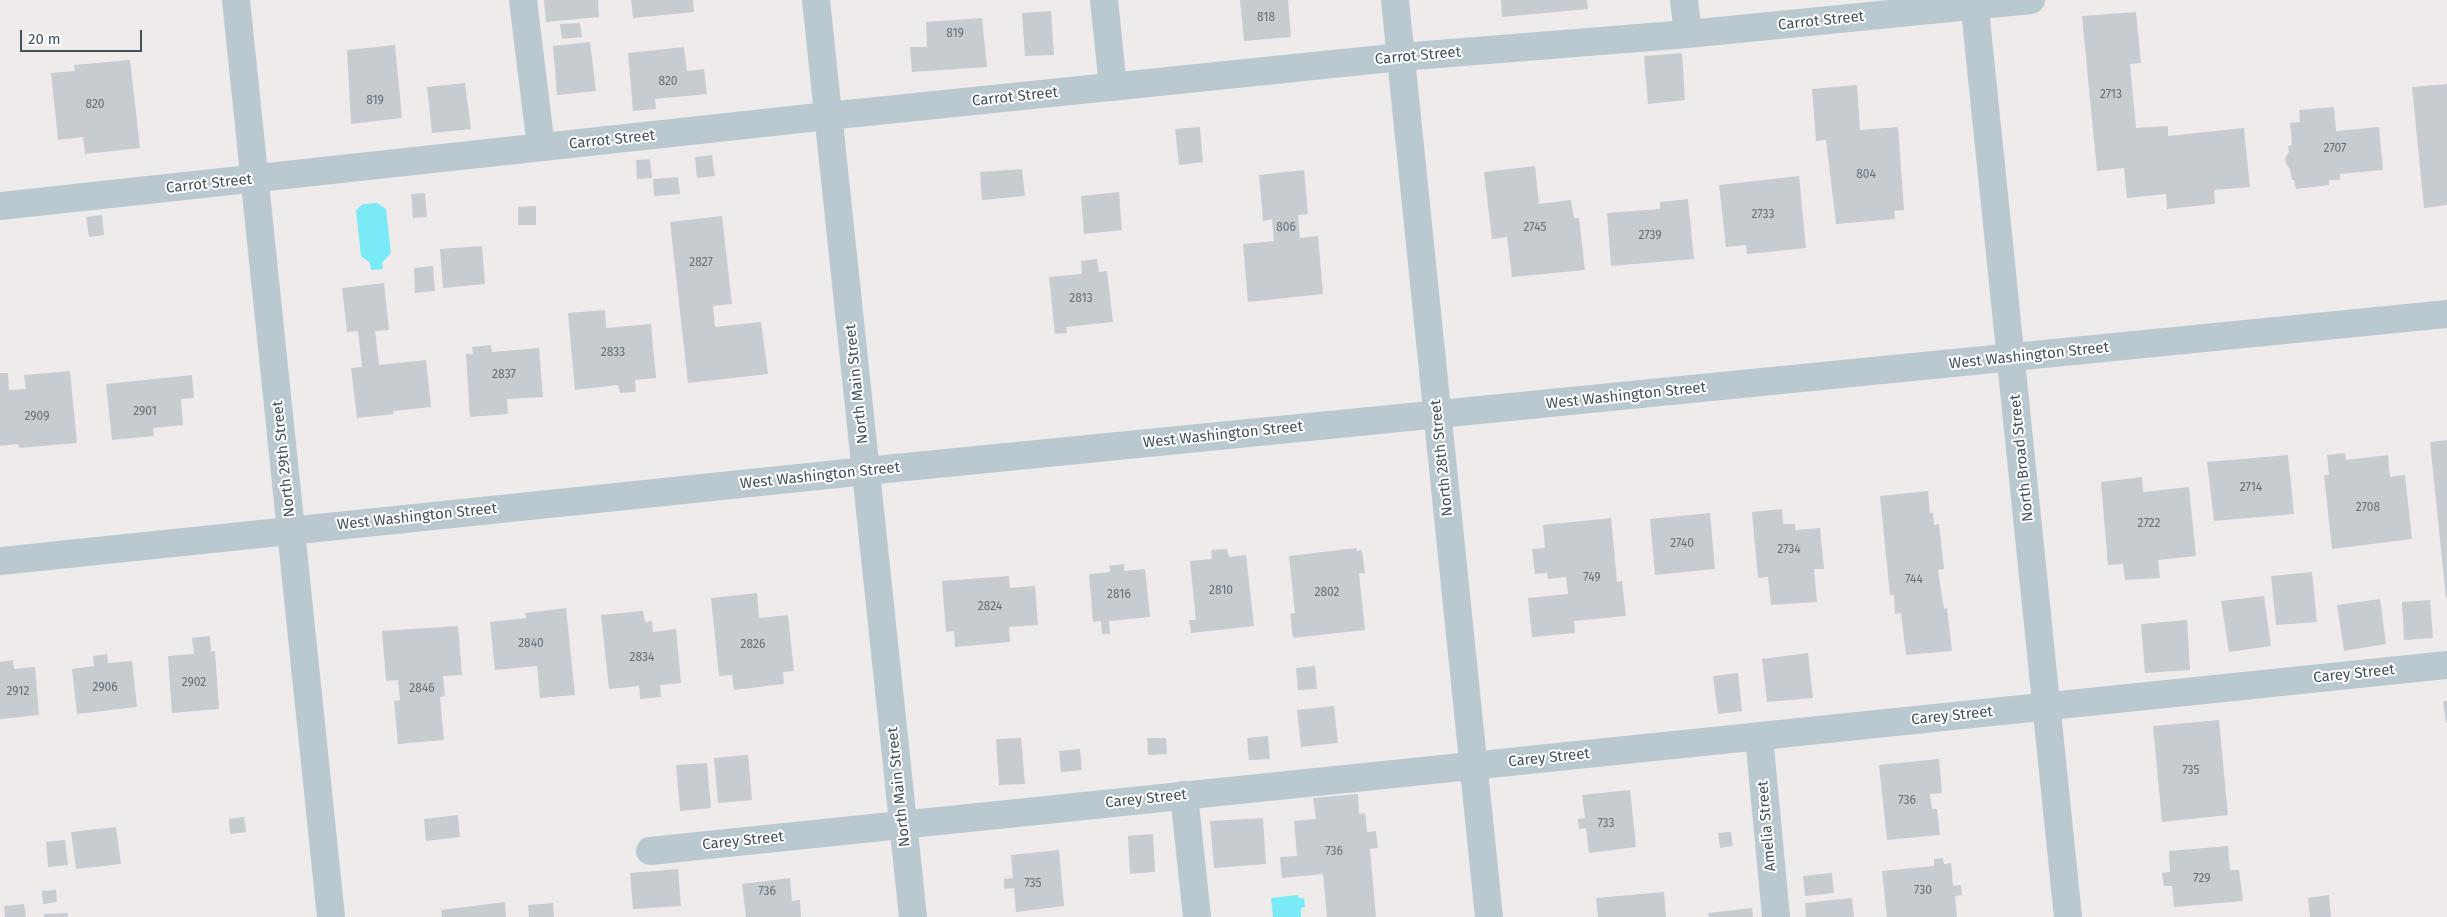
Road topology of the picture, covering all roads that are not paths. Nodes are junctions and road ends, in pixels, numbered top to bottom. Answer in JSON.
{"nodes":[{"id":1,"x":236,"y":0,"type":"edge"},
{"id":2,"x":523,"y":0,"type":"edge"},
{"id":3,"x":816,"y":0,"type":"edge"},
{"id":4,"x":1104,"y":0,"type":"edge"},
{"id":5,"x":1395,"y":0,"type":"edge"},
{"id":6,"x":1684,"y":0,"type":"edge"},
{"id":7,"x":2031,"y":0,"type":"edge"},
{"id":8,"x":1974,"y":3,"type":"edge"},
{"id":9,"x":1688,"y":34,"type":"junction"},
{"id":10,"x":1401,"y":57,"type":"junction"},
{"id":11,"x":1113,"y":87,"type":"junction"},
{"id":12,"x":828,"y":116,"type":"junction"},
{"id":13,"x":541,"y":147,"type":"junction"},
{"id":14,"x":255,"y":179,"type":"junction"},
{"id":15,"x":0,"y":206,"type":"edge"},
{"id":16,"x":2447,"y":314,"type":"edge"},
{"id":17,"x":2011,"y":358,"type":"junction"},
{"id":18,"x":1438,"y":414,"type":"junction"},
{"id":19,"x":866,"y":471,"type":"junction"},
{"id":20,"x":291,"y":531,"type":"junction"},
{"id":21,"x":0,"y":560,"type":"edge"},
{"id":22,"x":2447,"y":665,"type":"edge"},
{"id":23,"x":2047,"y":706,"type":"junction"},
{"id":24,"x":1759,"y":736,"type":"junction"},
{"id":25,"x":1474,"y":766,"type":"junction"},
{"id":26,"x":1184,"y":795,"type":"junction"},
{"id":27,"x":903,"y":824,"type":"junction"},
{"id":28,"x":650,"y":851,"type":"dead end"},
{"id":29,"x":331,"y":917,"type":"edge"},
{"id":30,"x":913,"y":917,"type":"edge"},
{"id":31,"x":1197,"y":917,"type":"edge"},
{"id":32,"x":1489,"y":917,"type":"edge"},
{"id":33,"x":1776,"y":917,"type":"edge"},
{"id":34,"x":2068,"y":917,"type":"edge"}],
"edges":[{"from":1,"to":14,"type":"street","name":"North 29th Street"},
{"from":2,"to":13,"type":"street"},
{"from":3,"to":12,"type":"street","name":"North Main Street"},
{"from":4,"to":11,"type":"street"},
{"from":5,"to":10,"type":"street","name":"North 28th Street"},
{"from":6,"to":9,"type":"street"},
{"from":7,"to":8,"type":"street","name":"Carrot Street"},
{"from":8,"to":9,"type":"street","name":"Carrot Street"},
{"from":8,"to":17,"type":"street","name":"North Broad Street"},
{"from":9,"to":10,"type":"street","name":"Carrot Street"},
{"from":10,"to":11,"type":"street","name":"Carrot Street"},
{"from":10,"to":18,"type":"street","name":"North 28th Street"},
{"from":11,"to":12,"type":"street","name":"Carrot Street"},
{"from":12,"to":13,"type":"street","name":"Carrot Street"},
{"from":12,"to":19,"type":"street","name":"North Main Street"},
{"from":13,"to":14,"type":"street","name":"Carrot Street"},
{"from":14,"to":15,"type":"street","name":"Carrot Street"},
{"from":14,"to":20,"type":"street","name":"North 29th Street"},
{"from":16,"to":17,"type":"street","name":"West Washington Street"},
{"from":17,"to":18,"type":"street","name":"West Washington Street"},
{"from":17,"to":23,"type":"street","name":"North Broad Street"},
{"from":18,"to":19,"type":"street","name":"West Washington Street"},
{"from":18,"to":25,"type":"street","name":"North 28th Street"},
{"from":19,"to":20,"type":"street","name":"West Washington Street"},
{"from":19,"to":27,"type":"street","name":"North Main Street"},
{"from":20,"to":21,"type":"street","name":"West Washington Street"},
{"from":20,"to":29,"type":"street","name":"North 29th Street"},
{"from":22,"to":23,"type":"street","name":"Carey Street"},
{"from":23,"to":24,"type":"street","name":"Carey Street"},
{"from":23,"to":34,"type":"street","name":"North Broad Street"},
{"from":24,"to":25,"type":"street","name":"Carey Street"},
{"from":24,"to":33,"type":"street","name":"Amelia Street"},
{"from":25,"to":26,"type":"street","name":"Carey Street"},
{"from":25,"to":32,"type":"street","name":"North 28th Street"},
{"from":26,"to":27,"type":"street","name":"Carey Street"},
{"from":26,"to":31,"type":"street"},
{"from":27,"to":28,"type":"street","name":"Carey Street"},
{"from":27,"to":30,"type":"street","name":"North Main Street"}]}
